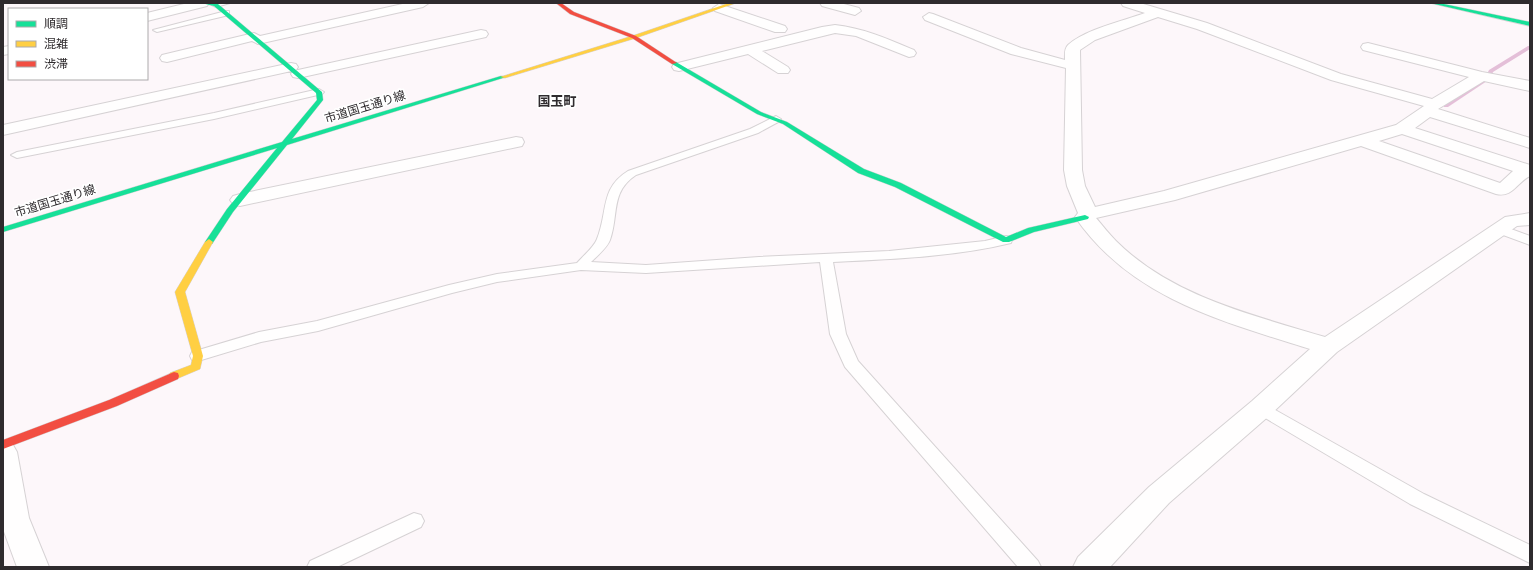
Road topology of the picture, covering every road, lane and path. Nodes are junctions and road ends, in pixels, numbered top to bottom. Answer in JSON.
{"nodes":[{"id":1,"x":226,"y":3,"type":"edge"},
{"id":2,"x":423,"y":3,"type":"edge"},
{"id":3,"x":558,"y":3,"type":"edge"},
{"id":4,"x":734,"y":3,"type":"edge"},
{"id":5,"x":826,"y":3,"type":"edge"},
{"id":6,"x":1128,"y":3,"type":"edge"},
{"id":7,"x":1432,"y":3,"type":"edge"},
{"id":8,"x":207,"y":4,"type":"edge"},
{"id":9,"x":719,"y":8,"type":"junction"},
{"id":10,"x":855,"y":11,"type":"dead end"},
{"id":11,"x":226,"y":13,"type":"junction"},
{"id":12,"x":1156,"y":13,"type":"junction"},
{"id":13,"x":148,"y":17,"type":"edge"},
{"id":14,"x":929,"y":18,"type":"dead end"},
{"id":15,"x":1530,"y":24,"type":"edge"},
{"id":16,"x":780,"y":29,"type":"dead end"},
{"id":17,"x":157,"y":30,"type":"dead end"},
{"id":18,"x":481,"y":34,"type":"dead end"},
{"id":19,"x":634,"y":37,"type":"junction"},
{"id":20,"x":256,"y":38,"type":"junction"},
{"id":21,"x":1368,"y":47,"type":"dead end"},
{"id":22,"x":750,"y":49,"type":"junction"},
{"id":23,"x":909,"y":53,"type":"dead end"},
{"id":24,"x":167,"y":58,"type":"dead end"},
{"id":25,"x":1072,"y":66,"type":"junction"},
{"id":26,"x":680,"y":67,"type":"junction"},
{"id":27,"x":295,"y":70,"type":"junction"},
{"id":28,"x":783,"y":70,"type":"dead end"},
{"id":29,"x":1482,"y":76,"type":"junction"},
{"id":30,"x":1530,"y":86,"type":"edge"},
{"id":31,"x":319,"y":92,"type":"junction"},
{"id":32,"x":1431,"y":108,"type":"junction"},
{"id":33,"x":776,"y":119,"type":"junction"},
{"id":34,"x":1402,"y":129,"type":"junction"},
{"id":35,"x":3,"y":130,"type":"edge"},
{"id":36,"x":1363,"y":141,"type":"junction"},
{"id":37,"x":516,"y":142,"type":"dead end"},
{"id":38,"x":1530,"y":143,"type":"edge"},
{"id":39,"x":285,"y":144,"type":"junction"},
{"id":40,"x":18,"y":155,"type":"dead end"},
{"id":41,"x":1528,"y":170,"type":"edge"},
{"id":42,"x":240,"y":200,"type":"junction"},
{"id":43,"x":1087,"y":215,"type":"junction"},
{"id":44,"x":1530,"y":219,"type":"edge"},
{"id":45,"x":1500,"y":229,"type":"junction"},
{"id":46,"x":3,"y":230,"type":"edge"},
{"id":47,"x":1006,"y":240,"type":"junction"},
{"id":48,"x":1530,"y":241,"type":"edge"},
{"id":49,"x":826,"y":258,"type":"junction"},
{"id":50,"x":581,"y":266,"type":"junction"},
{"id":51,"x":1328,"y":346,"type":"junction"},
{"id":52,"x":198,"y":356,"type":"junction"},
{"id":53,"x":1261,"y":408,"type":"junction"},
{"id":54,"x":3,"y":446,"type":"edge"},
{"id":55,"x":3,"y":452,"type":"edge"},
{"id":56,"x":8,"y":520,"type":"edge"},
{"id":57,"x":414,"y":521,"type":"dead end"},
{"id":58,"x":1530,"y":554,"type":"edge"},
{"id":59,"x":33,"y":567,"type":"edge"},
{"id":60,"x":317,"y":567,"type":"edge"},
{"id":61,"x":1032,"y":567,"type":"edge"},
{"id":62,"x":1090,"y":567,"type":"edge"}],
"edges":[{"from":1,"to":8,"type":"lane"},
{"from":2,"to":20,"type":"street"},
{"from":3,"to":19,"type":"street"},
{"from":4,"to":9,"type":"street","name":"市道国玉通り線"},
{"from":5,"to":10,"type":"street"},
{"from":6,"to":12,"type":"street"},
{"from":7,"to":15,"type":"street"},
{"from":8,"to":11,"type":"street"},
{"from":8,"to":13,"type":"street"},
{"from":9,"to":16,"type":"street"},
{"from":9,"to":19,"type":"street","name":"市道国玉通り線"},
{"from":11,"to":17,"type":"lane"},
{"from":11,"to":20,"type":"street"},
{"from":12,"to":25,"type":"street"},
{"from":12,"to":32,"type":"street"},
{"from":14,"to":25,"type":"street"},
{"from":18,"to":27,"type":"street"},
{"from":19,"to":26,"type":"street"},
{"from":19,"to":39,"type":"street","name":"市道国玉通り線"},
{"from":20,"to":24,"type":"street"},
{"from":20,"to":27,"type":"street"},
{"from":21,"to":29,"type":"street"},
{"from":22,"to":23,"type":"street"},
{"from":22,"to":26,"type":"street"},
{"from":22,"to":28,"type":"street"},
{"from":25,"to":43,"type":"street"},
{"from":26,"to":33,"type":"street"},
{"from":27,"to":31,"type":"street"},
{"from":27,"to":35,"type":"street"},
{"from":29,"to":30,"type":"street"},
{"from":29,"to":32,"type":"street"},
{"from":31,"to":39,"type":"street"},
{"from":31,"to":40,"type":"lane"},
{"from":32,"to":34,"type":"street"},
{"from":32,"to":38,"type":"street"},
{"from":33,"to":47,"type":"street"},
{"from":33,"to":50,"type":"lane"},
{"from":34,"to":36,"type":"street"},
{"from":34,"to":41,"type":"street"},
{"from":36,"to":41,"type":"street"},
{"from":36,"to":43,"type":"street"},
{"from":37,"to":42,"type":"street"},
{"from":39,"to":42,"type":"street"},
{"from":39,"to":46,"type":"street","name":"市道国玉通り線"},
{"from":42,"to":52,"type":"street"},
{"from":43,"to":47,"type":"street"},
{"from":43,"to":51,"type":"street"},
{"from":44,"to":45,"type":"street"},
{"from":45,"to":48,"type":"lane"},
{"from":45,"to":51,"type":"street"},
{"from":47,"to":49,"type":"lane"},
{"from":49,"to":50,"type":"lane"},
{"from":49,"to":61,"type":"lane"},
{"from":50,"to":52,"type":"lane"},
{"from":51,"to":53,"type":"street"},
{"from":52,"to":54,"type":"street"},
{"from":53,"to":58,"type":"lane"},
{"from":53,"to":62,"type":"street"},
{"from":55,"to":56,"type":"street"},
{"from":56,"to":59,"type":"street"},
{"from":57,"to":60,"type":"lane"}]}
